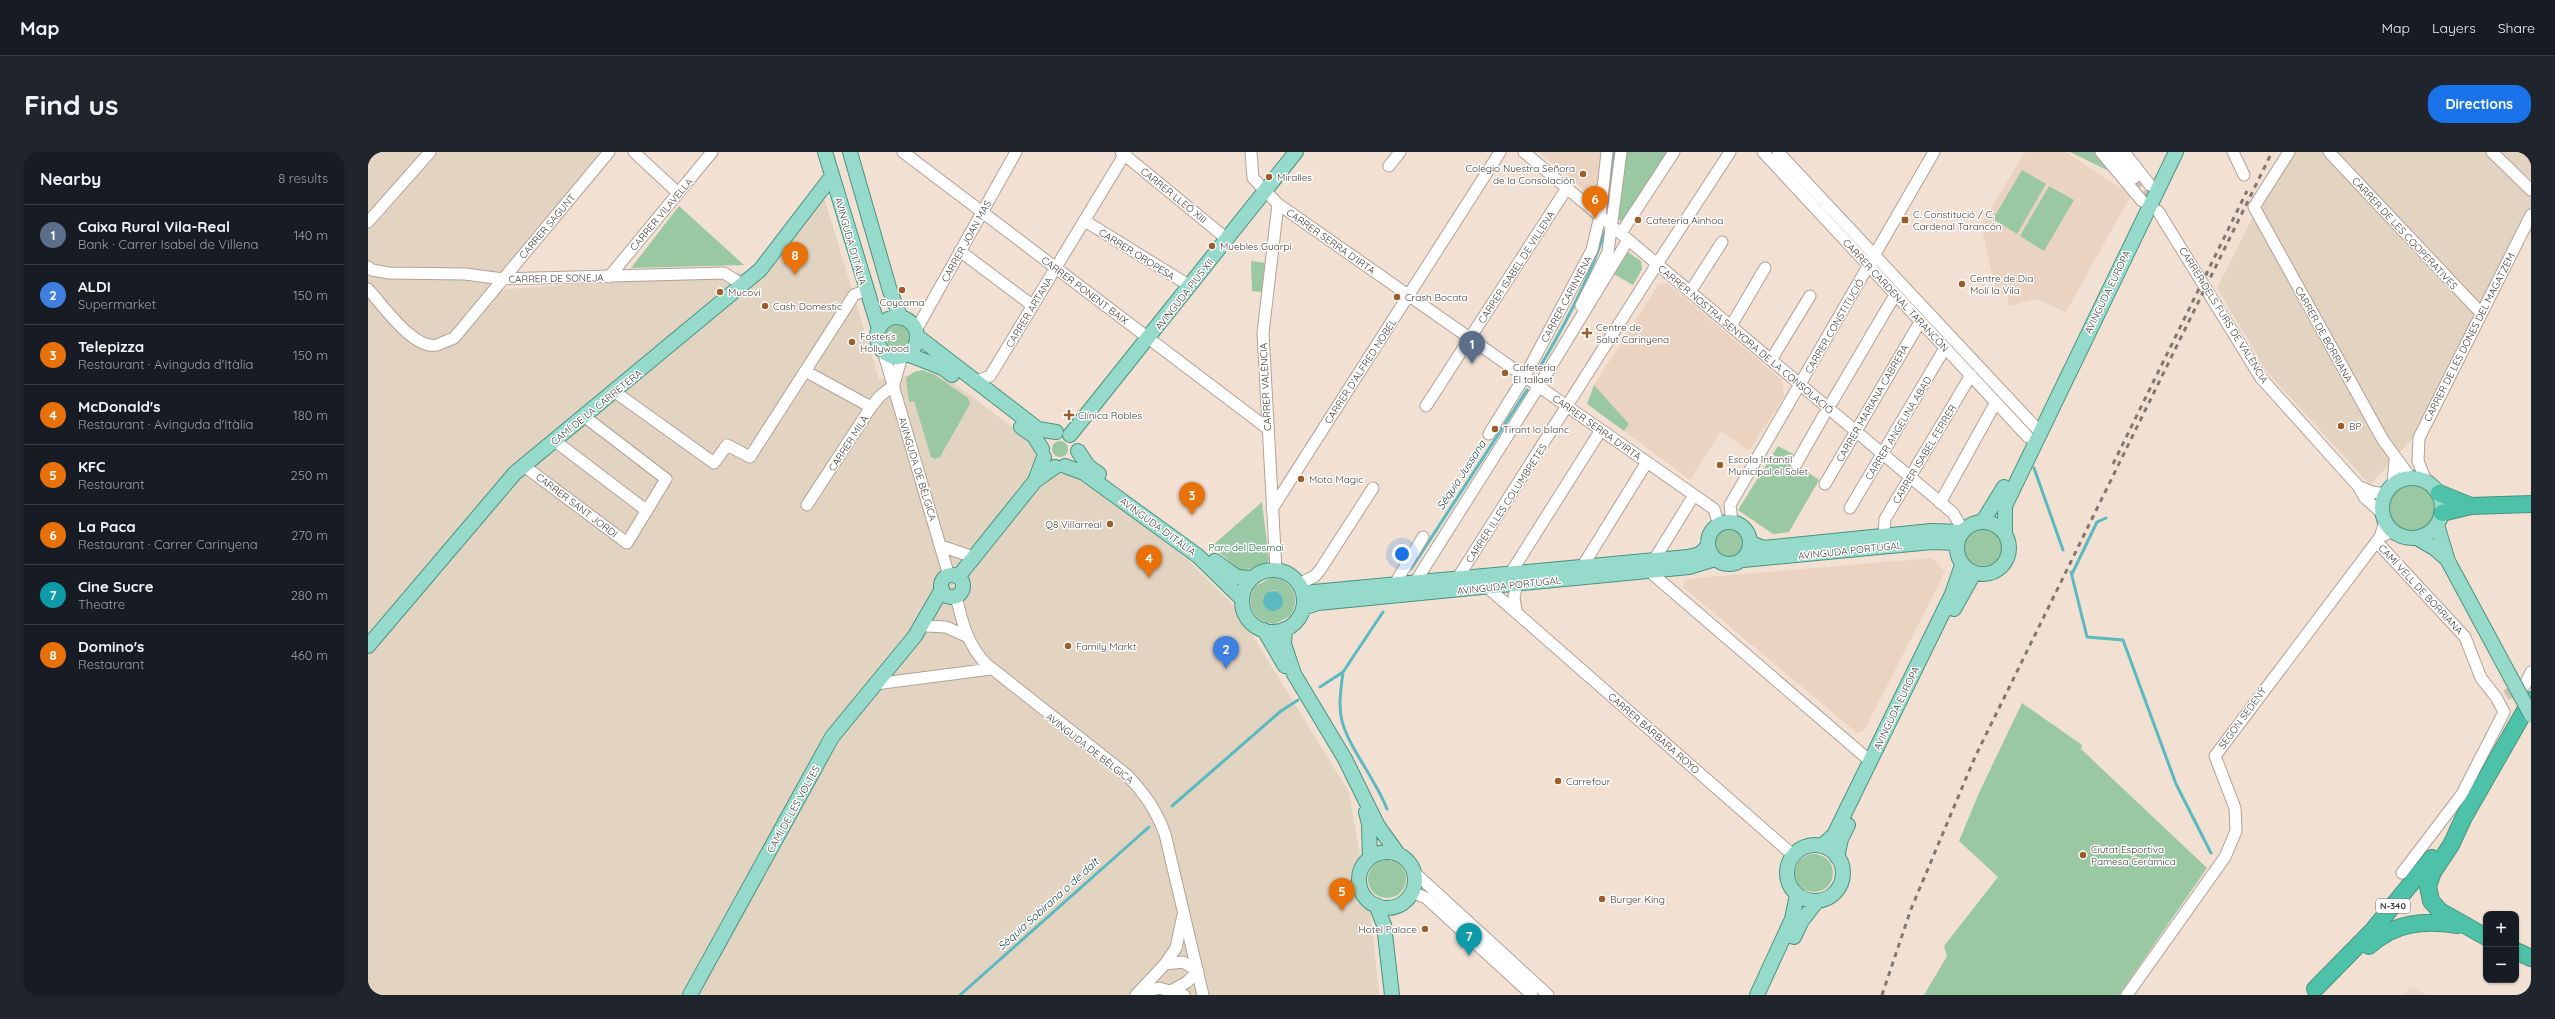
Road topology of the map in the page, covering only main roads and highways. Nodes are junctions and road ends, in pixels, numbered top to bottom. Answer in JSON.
{"nodes":[{"id":1,"x":825,"y":152,"type":"edge"},
{"id":2,"x":850,"y":152,"type":"edge"},
{"id":3,"x":1296,"y":152,"type":"edge"},
{"id":4,"x":2167,"y":152,"type":"edge"},
{"id":5,"x":2176,"y":152,"type":"edge"},
{"id":6,"x":1286,"y":159,"type":"edge"},
{"id":7,"x":832,"y":176,"type":"junction"},
{"id":8,"x":902,"y":318,"type":"junction"},
{"id":9,"x":879,"y":329,"type":"junction"},
{"id":10,"x":916,"y":333,"type":"junction"},
{"id":11,"x":904,"y":355,"type":"junction"},
{"id":12,"x":1056,"y":432,"type":"junction"},
{"id":13,"x":2034,"y":432,"type":"junction"},
{"id":14,"x":1070,"y":435,"type":"junction"},
{"id":15,"x":1078,"y":451,"type":"junction"},
{"id":16,"x":1043,"y":453,"type":"junction"},
{"id":17,"x":1060,"y":467,"type":"junction"},
{"id":18,"x":1035,"y":481,"type":"junction"},
{"id":19,"x":2439,"y":493,"type":"junction"},
{"id":20,"x":2531,"y":504,"type":"edge"},
{"id":21,"x":2471,"y":506,"type":"junction"},
{"id":22,"x":2440,"y":519,"type":"junction"},
{"id":23,"x":1983,"y":521,"type":"junction"},
{"id":24,"x":2005,"y":532,"type":"junction"},
{"id":25,"x":1961,"y":535,"type":"junction"},
{"id":26,"x":2417,"y":538,"type":"junction"},
{"id":27,"x":1751,"y":543,"type":"junction"},
{"id":28,"x":1708,"y":546,"type":"junction"},
{"id":29,"x":1715,"y":559,"type":"junction"},
{"id":30,"x":1743,"y":560,"type":"junction"},
{"id":31,"x":2448,"y":561,"type":"junction"},
{"id":32,"x":1962,"y":564,"type":"junction"},
{"id":33,"x":1651,"y":565,"type":"junction"},
{"id":34,"x":1974,"y":573,"type":"junction"},
{"id":35,"x":953,"y":576,"type":"junction"},
{"id":36,"x":1252,"y":578,"type":"junction"},
{"id":37,"x":1513,"y":579,"type":"junction"},
{"id":38,"x":1301,"y":588,"type":"junction"},
{"id":39,"x":950,"y":594,"type":"junction"},
{"id":40,"x":1242,"y":599,"type":"junction"},
{"id":41,"x":1303,"y":608,"type":"junction"},
{"id":42,"x":1285,"y":629,"type":"junction"},
{"id":43,"x":1264,"y":630,"type":"junction"},
{"id":44,"x":915,"y":636,"type":"junction"},
{"id":45,"x":368,"y":646,"type":"edge"},
{"id":46,"x":1294,"y":674,"type":"junction"},
{"id":47,"x":2528,"y":692,"type":"edge"},
{"id":48,"x":2531,"y":715,"type":"edge"},
{"id":49,"x":1360,"y":790,"type":"junction"},
{"id":50,"x":2464,"y":817,"type":"junction"},
{"id":51,"x":1822,"y":846,"type":"junction"},
{"id":52,"x":1398,"y":854,"type":"junction"},
{"id":53,"x":1838,"y":857,"type":"junction"},
{"id":54,"x":1370,"y":858,"type":"junction"},
{"id":55,"x":1797,"y":895,"type":"junction"},
{"id":56,"x":1817,"y":901,"type":"junction"},
{"id":57,"x":1376,"y":905,"type":"junction"},
{"id":58,"x":1398,"y":905,"type":"junction"},
{"id":59,"x":2464,"y":926,"type":"junction"},
{"id":60,"x":2483,"y":936,"type":"edge"},
{"id":61,"x":2519,"y":952,"type":"edge"},
{"id":62,"x":2531,"y":958,"type":"edge"},
{"id":63,"x":2311,"y":992,"type":"edge"},
{"id":64,"x":690,"y":995,"type":"edge"},
{"id":65,"x":1392,"y":995,"type":"edge"},
{"id":66,"x":1400,"y":995,"type":"edge"},
{"id":67,"x":1757,"y":995,"type":"edge"},
{"id":68,"x":1767,"y":995,"type":"edge"}],
"edges":[{"from":1,"to":7,"type":"main road","name":"AVINGUDA D'ITÀLIA"},
{"from":2,"to":8,"type":"main road"},
{"from":3,"to":6,"type":"main road","name":"AVINGUDA PIUS XII"},
{"from":4,"to":13,"type":"main road","name":"AVINGUDA EUROPA"},
{"from":5,"to":13,"type":"main road","name":"AVINGUDA EUROPA"},
{"from":6,"to":14,"type":"main road","name":"AVINGUDA PIUS XII"},
{"from":7,"to":9,"type":"main road","name":"AVINGUDA D'ITÀLIA"},
{"from":7,"to":45,"type":"main road","name":"CAMÍ DE LA CARRETERA"},
{"from":8,"to":9,"type":"main road"},
{"from":8,"to":10,"type":"main road"},
{"from":9,"to":11,"type":"main road"},
{"from":10,"to":11,"type":"main road"},
{"from":10,"to":12,"type":"main road"},
{"from":11,"to":16,"type":"main road"},
{"from":12,"to":14,"type":"main road"},
{"from":12,"to":16,"type":"main road"},
{"from":13,"to":23,"type":"main road","name":"AVINGUDA EUROPA"},
{"from":13,"to":24,"type":"main road","name":"AVINGUDA EUROPA"},
{"from":14,"to":15,"type":"main road"},
{"from":15,"to":17,"type":"main road"},
{"from":15,"to":36,"type":"main road","name":"AVINGUDA D'ITÀLIA"},
{"from":16,"to":17,"type":"main road"},
{"from":16,"to":18,"type":"main road"},
{"from":17,"to":18,"type":"main road"},
{"from":17,"to":40,"type":"main road","name":"AVINGUDA D'ITÀLIA"},
{"from":18,"to":35,"type":"main road"},
{"from":19,"to":21,"type":"highway"},
{"from":19,"to":22,"type":"main road"},
{"from":19,"to":26,"type":"main road"},
{"from":20,"to":21,"type":"highway"},
{"from":21,"to":22,"type":"highway"},
{"from":22,"to":26,"type":"main road"},
{"from":22,"to":31,"type":"main road"},
{"from":23,"to":24,"type":"main road"},
{"from":23,"to":25,"type":"main road"},
{"from":24,"to":34,"type":"main road"},
{"from":25,"to":27,"type":"main road","name":"AVINGUDA PORTUGAL"},
{"from":25,"to":30,"type":"main road","name":"AVINGUDA PORTUGAL"},
{"from":25,"to":32,"type":"main road"},
{"from":26,"to":31,"type":"main road"},
{"from":27,"to":28,"type":"main road"},
{"from":27,"to":30,"type":"main road"},
{"from":28,"to":29,"type":"main road"},
{"from":28,"to":33,"type":"main road","name":"AVINGUDA PORTUGAL"},
{"from":29,"to":30,"type":"main road"},
{"from":29,"to":33,"type":"main road","name":"AVINGUDA PORTUGAL"},
{"from":31,"to":48,"type":"main road","bridge":true},
{"from":32,"to":34,"type":"main road"},
{"from":32,"to":51,"type":"main road","name":"AVINGUDA EUROPA"},
{"from":33,"to":37,"type":"main road","name":"AVINGUDA PORTUGAL"},
{"from":33,"to":37,"type":"main road","name":"AVINGUDA PORTUGAL"},
{"from":34,"to":53,"type":"main road","name":"AVINGUDA EUROPA"},
{"from":35,"to":39,"type":"main road"},
{"from":35,"to":39,"type":"main road"},
{"from":36,"to":38,"type":"main road"},
{"from":36,"to":40,"type":"main road"},
{"from":37,"to":38,"type":"main road","name":"AVINGUDA PORTUGAL"},
{"from":37,"to":41,"type":"main road","name":"AVINGUDA PORTUGAL"},
{"from":38,"to":41,"type":"main road"},
{"from":39,"to":44,"type":"main road","name":"CAMÍ DE LES VOLTES"},
{"from":39,"to":44,"type":"main road","name":"CAMÍ DE LES VOLTES"},
{"from":40,"to":43,"type":"main road"},
{"from":41,"to":42,"type":"main road"},
{"from":42,"to":43,"type":"main road"},
{"from":42,"to":46,"type":"main road"},
{"from":43,"to":46,"type":"main road"},
{"from":44,"to":64,"type":"main road","name":"CAMÍ DE LES VOLTES"},
{"from":46,"to":49,"type":"main road"},
{"from":47,"to":50,"type":"highway","number":"N-340"},
{"from":49,"to":52,"type":"main road"},
{"from":49,"to":54,"type":"main road"},
{"from":50,"to":59,"type":"highway"},
{"from":50,"to":63,"type":"highway","number":"N-340"},
{"from":51,"to":53,"type":"main road"},
{"from":51,"to":55,"type":"main road"},
{"from":52,"to":54,"type":"main road"},
{"from":52,"to":58,"type":"main road"},
{"from":53,"to":56,"type":"main road"},
{"from":54,"to":57,"type":"main road"},
{"from":55,"to":56,"type":"main road"},
{"from":55,"to":67,"type":"main road"},
{"from":56,"to":68,"type":"main road"},
{"from":57,"to":58,"type":"main road"},
{"from":57,"to":65,"type":"main road"},
{"from":58,"to":66,"type":"main road"},
{"from":59,"to":60,"type":"highway"},
{"from":59,"to":63,"type":"highway"},
{"from":61,"to":62,"type":"highway"}]}
